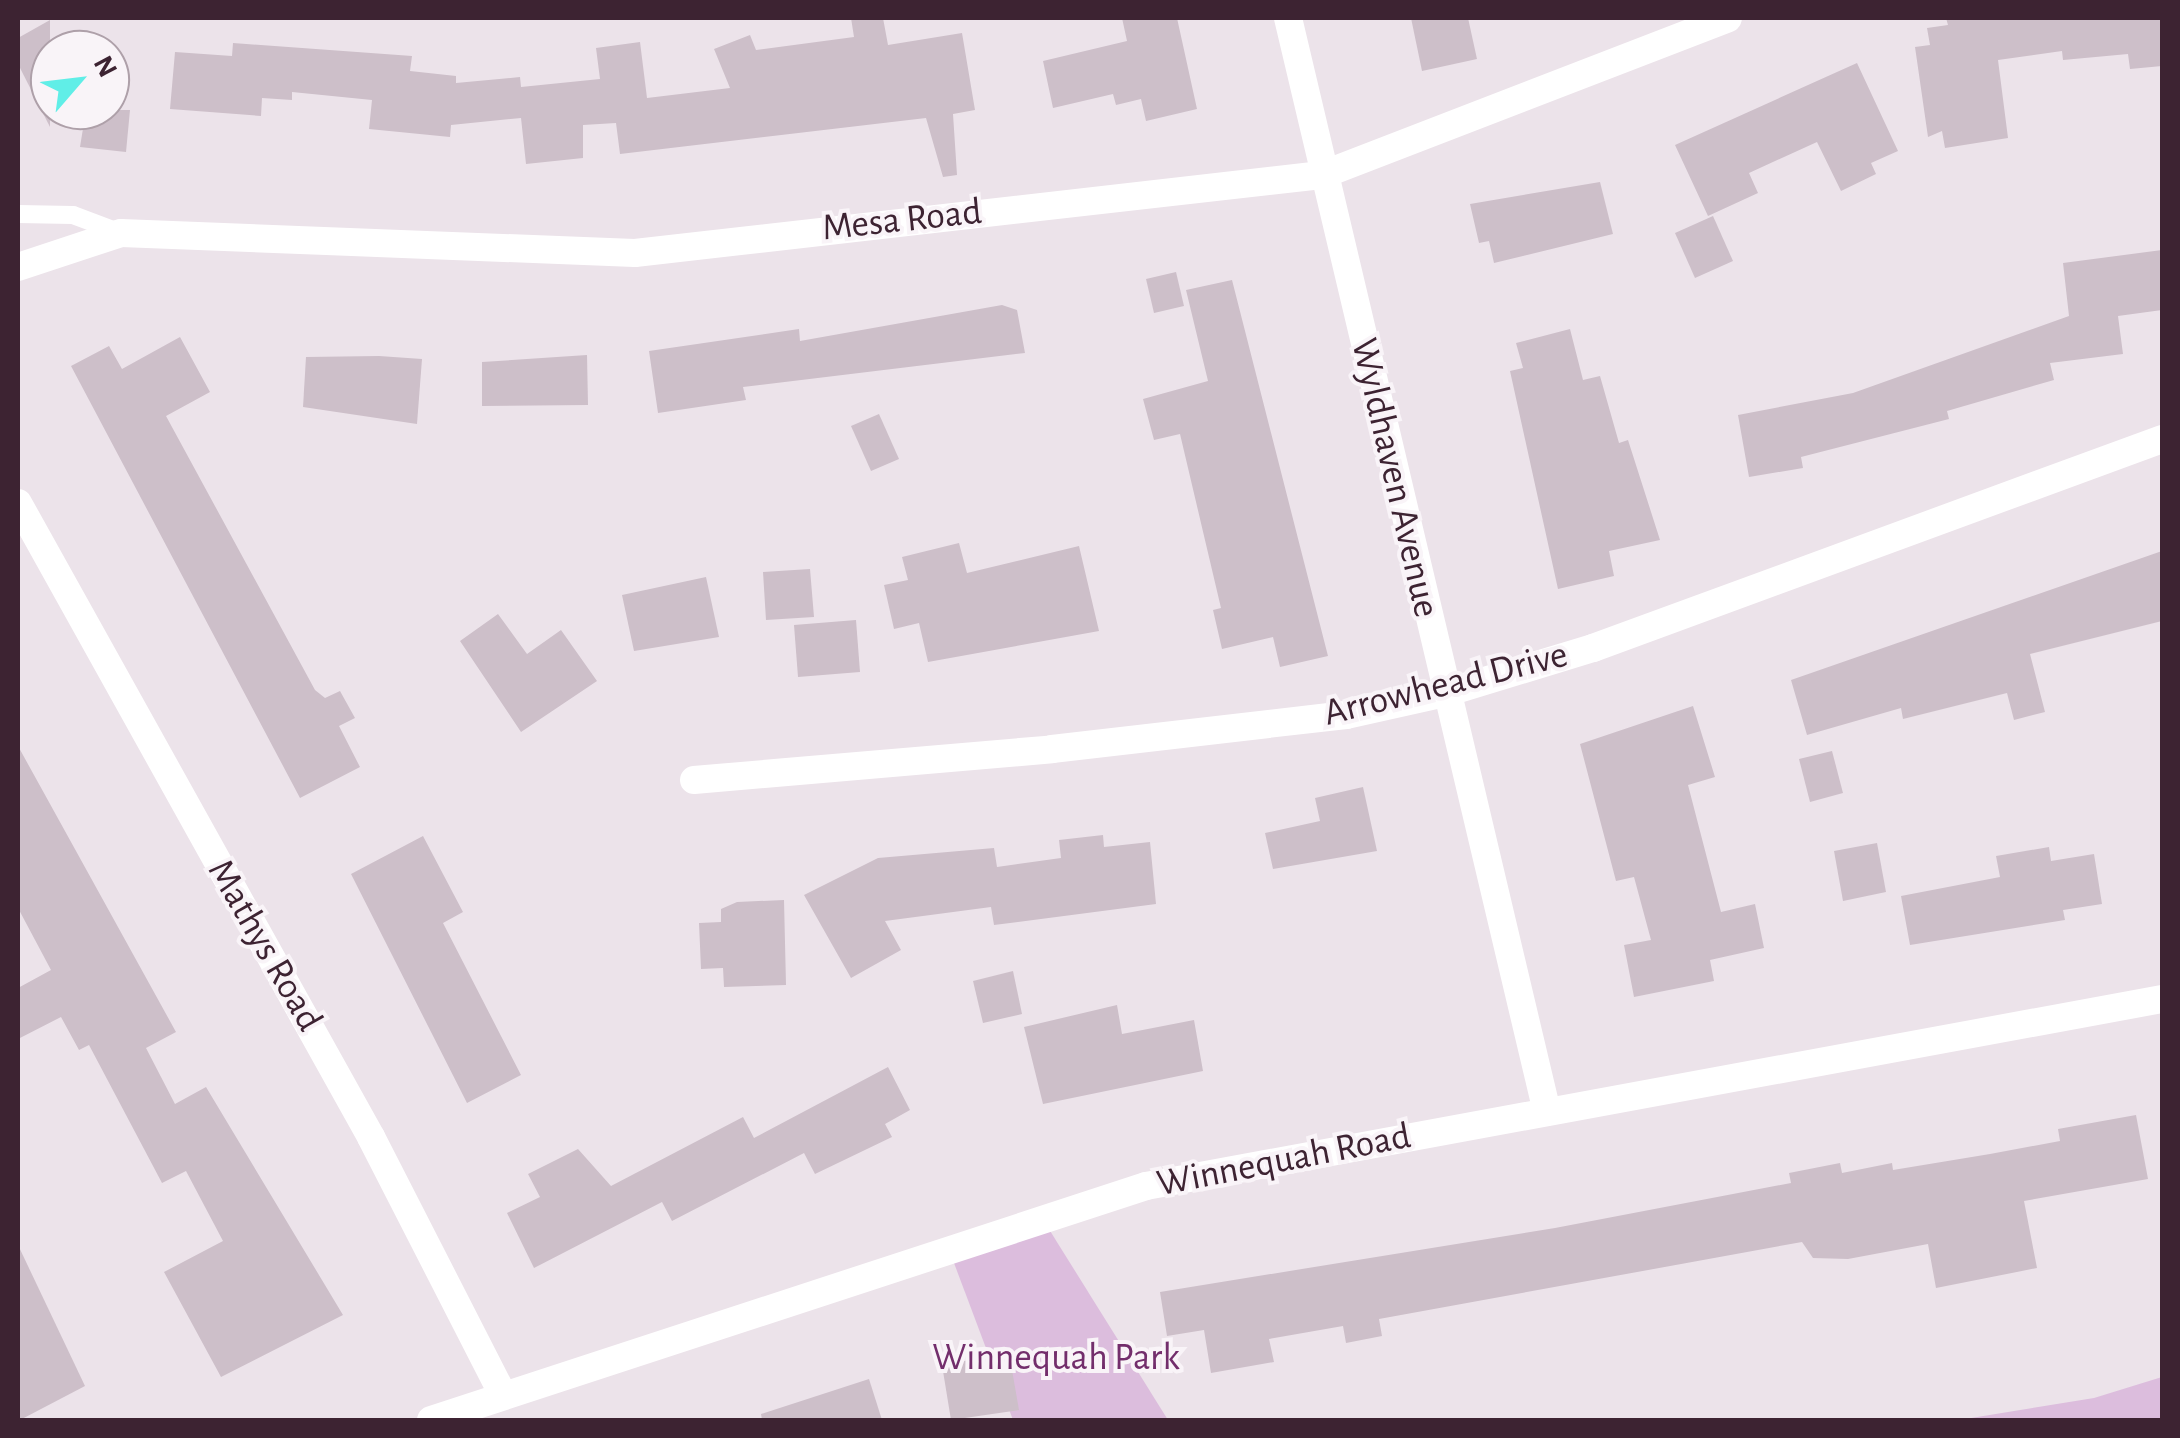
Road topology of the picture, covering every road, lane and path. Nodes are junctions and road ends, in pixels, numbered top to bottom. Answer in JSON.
{"nodes":[{"id":1,"x":1288,"y":18,"type":"edge"},
{"id":2,"x":1728,"y":18,"type":"edge"},
{"id":3,"x":1322,"y":176,"type":"junction"},
{"id":4,"x":18,"y":214,"type":"edge"},
{"id":5,"x":121,"y":233,"type":"junction"},
{"id":6,"x":18,"y":267,"type":"edge"},
{"id":7,"x":2162,"y":439,"type":"edge"},
{"id":8,"x":18,"y":503,"type":"edge"},
{"id":9,"x":1446,"y":693,"type":"junction"},
{"id":10,"x":694,"y":780,"type":"dead end"},
{"id":11,"x":2162,"y":1000,"type":"edge"},
{"id":12,"x":1547,"y":1112,"type":"junction"},
{"id":13,"x":502,"y":1393,"type":"junction"},
{"id":14,"x":430,"y":1420,"type":"edge"}],
"edges":[{"from":1,"to":3,"type":"street","name":"Wyldhaven Avenue"},
{"from":2,"to":3,"type":"street","name":"Mesa Road"},
{"from":3,"to":5,"type":"street","name":"Mesa Road"},
{"from":3,"to":9,"type":"street","name":"Wyldhaven Avenue"},
{"from":4,"to":5,"type":"lane"},
{"from":5,"to":6,"type":"street","name":"Mesa Road"},
{"from":7,"to":9,"type":"street","name":"Arrowhead Drive"},
{"from":8,"to":13,"type":"street","name":"Mathys Road"},
{"from":9,"to":10,"type":"street","name":"Arrowhead Drive"},
{"from":9,"to":12,"type":"street","name":"Wyldhaven Avenue"},
{"from":11,"to":12,"type":"street","name":"Winnequah Road"},
{"from":12,"to":13,"type":"street","name":"Winnequah Road"},
{"from":13,"to":14,"type":"street","name":"Winnequah Road"}]}
